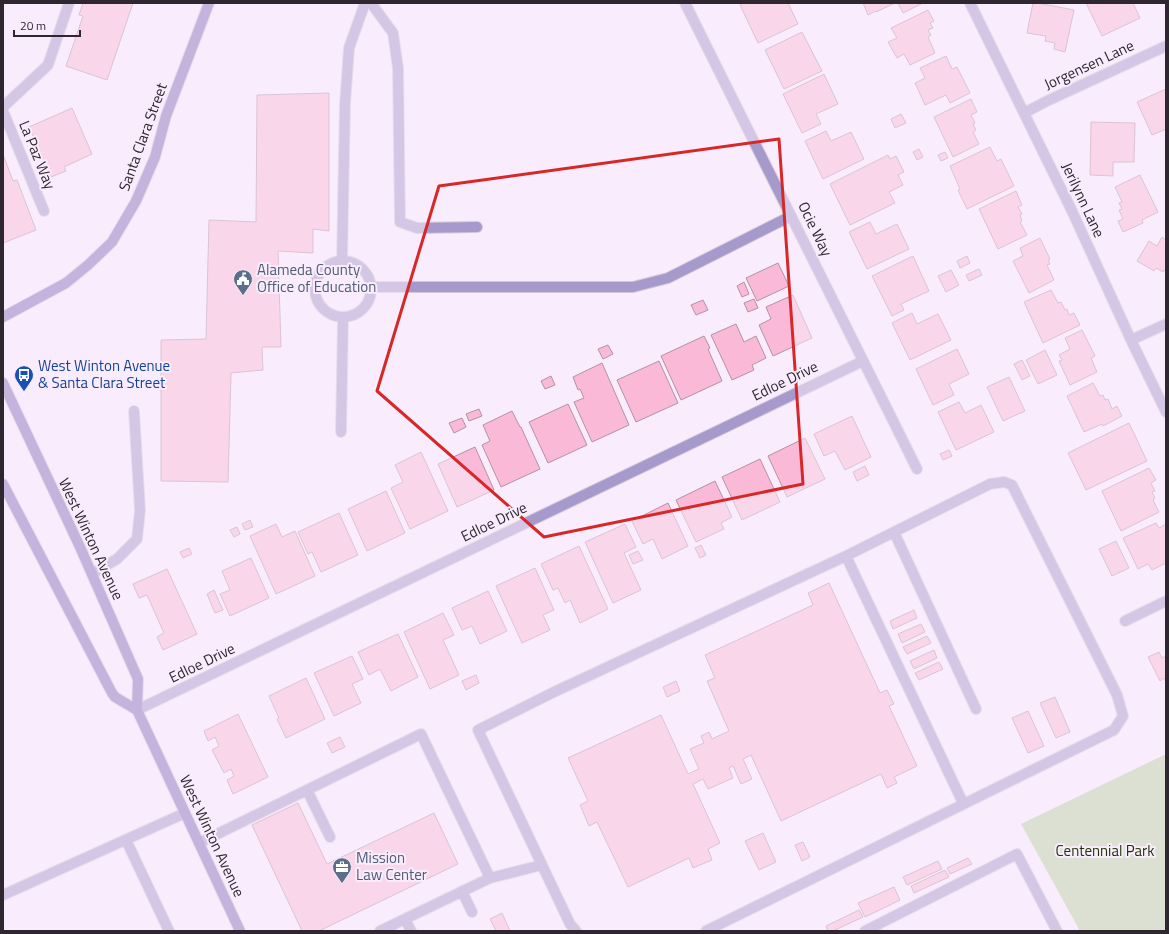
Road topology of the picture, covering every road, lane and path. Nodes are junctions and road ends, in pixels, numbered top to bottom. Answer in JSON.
{"nodes":[{"id":1,"x":69,"y":3,"type":"edge"},
{"id":2,"x":209,"y":3,"type":"edge"},
{"id":3,"x":365,"y":3,"type":"edge"},
{"id":4,"x":371,"y":3,"type":"edge"},
{"id":5,"x":685,"y":3,"type":"edge"},
{"id":6,"x":970,"y":3,"type":"edge"},
{"id":7,"x":1166,"y":46,"type":"edge"},
{"id":8,"x":3,"y":107,"type":"edge"},
{"id":9,"x":3,"y":111,"type":"edge"},
{"id":10,"x":1024,"y":113,"type":"junction"},
{"id":11,"x":44,"y":211,"type":"dead end"},
{"id":12,"x":791,"y":216,"type":"junction"},
{"id":13,"x":477,"y":227,"type":"dead end"},
{"id":14,"x":342,"y":260,"type":"junction"},
{"id":15,"x":371,"y":288,"type":"junction"},
{"id":16,"x":3,"y":317,"type":"edge"},
{"id":17,"x":343,"y":318,"type":"junction"},
{"id":18,"x":1166,"y":324,"type":"edge"},
{"id":19,"x":1131,"y":340,"type":"junction"},
{"id":20,"x":863,"y":361,"type":"junction"},
{"id":21,"x":3,"y":383,"type":"edge"},
{"id":22,"x":134,"y":411,"type":"dead end"},
{"id":23,"x":1166,"y":412,"type":"edge"},
{"id":24,"x":341,"y":432,"type":"dead end"},
{"id":25,"x":917,"y":469,"type":"dead end"},
{"id":26,"x":3,"y":484,"type":"edge"},
{"id":27,"x":894,"y":532,"type":"junction"},
{"id":28,"x":846,"y":556,"type":"junction"},
{"id":29,"x":92,"y":574,"type":"junction"},
{"id":30,"x":1166,"y":601,"type":"edge"},
{"id":31,"x":1125,"y":621,"type":"dead end"},
{"id":32,"x":976,"y":709,"type":"dead end"},
{"id":33,"x":137,"y":710,"type":"junction"},
{"id":34,"x":307,"y":790,"type":"junction"},
{"id":35,"x":963,"y":803,"type":"junction"},
{"id":36,"x":185,"y":813,"type":"junction"},
{"id":37,"x":330,"y":837,"type":"dead end"},
{"id":38,"x":126,"y":840,"type":"junction"},
{"id":39,"x":198,"y":843,"type":"junction"},
{"id":40,"x":542,"y":865,"type":"junction"},
{"id":41,"x":490,"y":878,"type":"junction"},
{"id":42,"x":462,"y":891,"type":"junction"},
{"id":43,"x":3,"y":895,"type":"edge"},
{"id":44,"x":472,"y":912,"type":"dead end"},
{"id":45,"x":405,"y":919,"type":"junction"},
{"id":46,"x":169,"y":931,"type":"edge"},
{"id":47,"x":240,"y":931,"type":"edge"},
{"id":48,"x":380,"y":931,"type":"edge"},
{"id":49,"x":411,"y":931,"type":"edge"},
{"id":50,"x":576,"y":931,"type":"edge"},
{"id":51,"x":706,"y":931,"type":"edge"},
{"id":52,"x":865,"y":931,"type":"edge"},
{"id":53,"x":1057,"y":931,"type":"edge"}],
"edges":[{"from":1,"to":8,"type":"street"},
{"from":2,"to":16,"type":"main road","name":"Santa Clara Street"},
{"from":3,"to":14,"type":"street"},
{"from":4,"to":13,"type":"street"},
{"from":5,"to":12,"type":"street","name":"Ocie Way"},
{"from":6,"to":10,"type":"street","name":"Jerilynn Lane"},
{"from":7,"to":10,"type":"street","name":"Jorgensen Lane"},
{"from":9,"to":11,"type":"street","name":"La Paz Way"},
{"from":10,"to":19,"type":"street","name":"Jerilynn Lane"},
{"from":12,"to":15,"type":"street"},
{"from":12,"to":20,"type":"street","name":"Ocie Way"},
{"from":14,"to":15,"type":"street"},
{"from":14,"to":17,"type":"street"},
{"from":15,"to":17,"type":"street"},
{"from":17,"to":24,"type":"street"},
{"from":18,"to":19,"type":"street"},
{"from":19,"to":23,"type":"street","name":"Jerilynn Lane"},
{"from":20,"to":25,"type":"street","name":"Ocie Way"},
{"from":20,"to":33,"type":"street","name":"Edloe Drive"},
{"from":21,"to":29,"type":"main road","name":"West Winton Avenue"},
{"from":22,"to":29,"type":"street"},
{"from":26,"to":33,"type":"main road"},
{"from":27,"to":28,"type":"street"},
{"from":27,"to":32,"type":"street"},
{"from":27,"to":35,"type":"street"},
{"from":28,"to":35,"type":"street"},
{"from":28,"to":40,"type":"street"},
{"from":29,"to":33,"type":"main road","name":"West Winton Avenue"},
{"from":30,"to":31,"type":"street"},
{"from":33,"to":36,"type":"main road","name":"West Winton Avenue"},
{"from":34,"to":37,"type":"street"},
{"from":34,"to":39,"type":"street"},
{"from":34,"to":41,"type":"street"},
{"from":35,"to":51,"type":"street"},
{"from":36,"to":38,"type":"street"},
{"from":36,"to":39,"type":"main road","name":"West Winton Avenue"},
{"from":38,"to":43,"type":"street"},
{"from":38,"to":46,"type":"street"},
{"from":39,"to":47,"type":"main road","name":"West Winton Avenue"},
{"from":40,"to":41,"type":"street"},
{"from":40,"to":50,"type":"street"},
{"from":41,"to":42,"type":"street"},
{"from":42,"to":44,"type":"street"},
{"from":42,"to":45,"type":"street"},
{"from":45,"to":48,"type":"street"},
{"from":45,"to":49,"type":"street"},
{"from":52,"to":53,"type":"street"}]}
